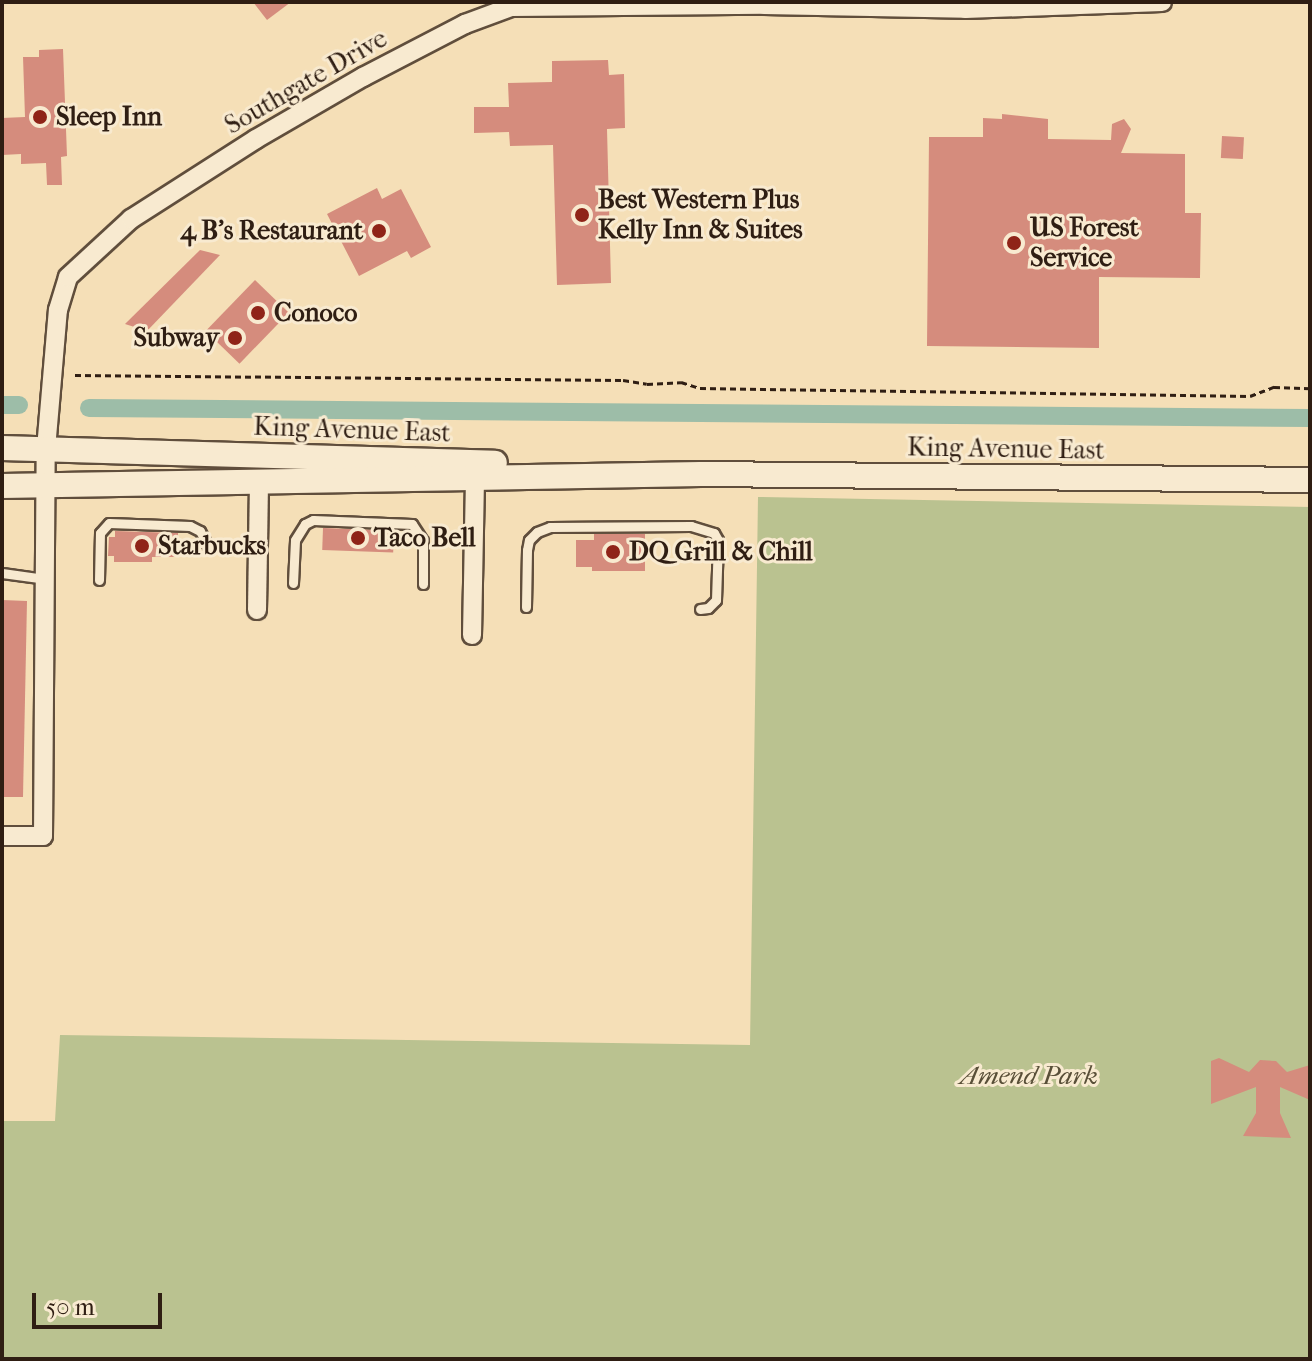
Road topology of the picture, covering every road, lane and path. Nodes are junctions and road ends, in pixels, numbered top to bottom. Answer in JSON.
{"nodes":[{"id":1,"x":1162,"y":2,"type":"edge"},
{"id":2,"x":75,"y":375,"type":"dead end"},
{"id":3,"x":1310,"y":388,"type":"edge"},
{"id":4,"x":2,"y":448,"type":"edge"},
{"id":5,"x":46,"y":449,"type":"junction"},
{"id":6,"x":701,"y":474,"type":"junction"},
{"id":7,"x":475,"y":478,"type":"junction"},
{"id":8,"x":1310,"y":480,"type":"edge"},
{"id":9,"x":259,"y":482,"type":"junction"},
{"id":10,"x":2,"y":486,"type":"edge"},
{"id":11,"x":46,"y":486,"type":"junction"},
{"id":12,"x":209,"y":548,"type":"dead end"},
{"id":13,"x":2,"y":573,"type":"edge"},
{"id":14,"x":45,"y":579,"type":"junction"},
{"id":15,"x":99,"y":580,"type":"dead end"},
{"id":16,"x":293,"y":583,"type":"dead end"},
{"id":17,"x":423,"y":584,"type":"dead end"},
{"id":18,"x":526,"y":607,"type":"dead end"},
{"id":19,"x":700,"y":609,"type":"dead end"},
{"id":20,"x":257,"y":610,"type":"dead end"},
{"id":21,"x":472,"y":635,"type":"dead end"},
{"id":22,"x":2,"y":836,"type":"edge"}],
"edges":[{"from":1,"to":5,"type":"street","name":"Southgate Drive"},
{"from":2,"to":3,"type":"path"},
{"from":4,"to":5,"type":"main road","name":"King Avenue East"},
{"from":5,"to":6,"type":"main road","name":"King Avenue East"},
{"from":5,"to":11,"type":"street","name":"Southgate Drive"},
{"from":6,"to":7,"type":"main road","name":"King Avenue East"},
{"from":6,"to":8,"type":"main road","name":"King Avenue East"},
{"from":7,"to":9,"type":"main road","name":"King Avenue East"},
{"from":7,"to":21,"type":"street"},
{"from":9,"to":11,"type":"main road","name":"King Avenue East"},
{"from":9,"to":20,"type":"street"},
{"from":10,"to":11,"type":"main road","name":"King Avenue East"},
{"from":11,"to":14,"type":"street","name":"Southgate Drive"},
{"from":12,"to":15,"type":"lane"},
{"from":13,"to":14,"type":"lane"},
{"from":14,"to":22,"type":"street","name":"Southgate Drive"},
{"from":16,"to":17,"type":"lane"},
{"from":18,"to":19,"type":"lane"}]}
